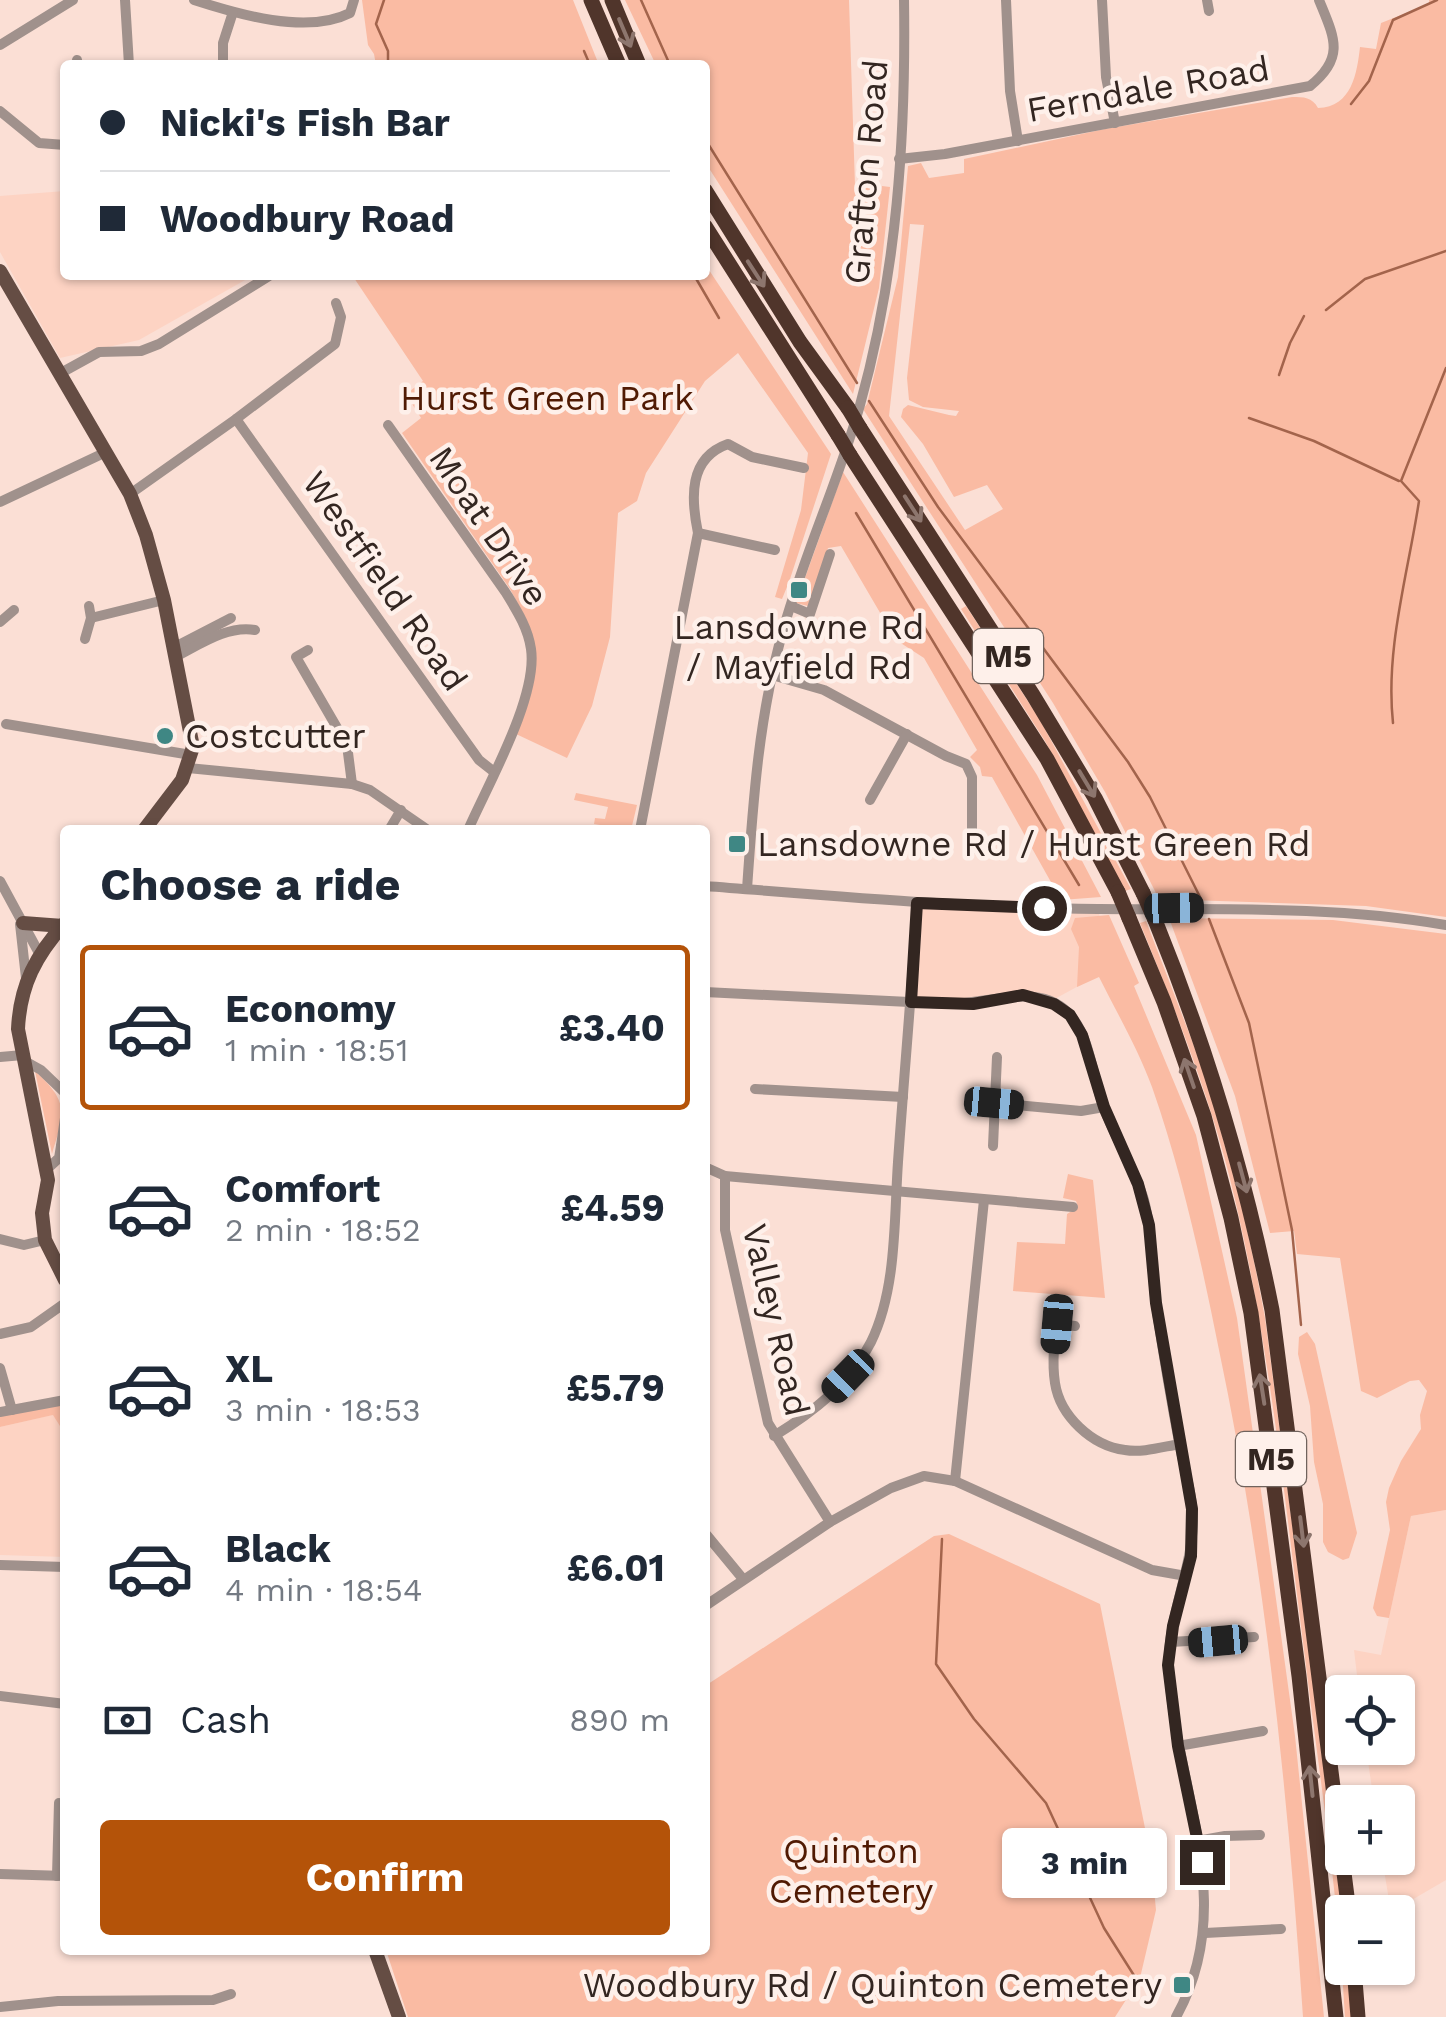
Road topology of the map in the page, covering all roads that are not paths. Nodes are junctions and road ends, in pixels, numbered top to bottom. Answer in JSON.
{"nodes":[{"id":1,"x":72,"y":0,"type":"edge"},
{"id":2,"x":125,"y":0,"type":"edge"},
{"id":3,"x":194,"y":0,"type":"edge"},
{"id":4,"x":354,"y":0,"type":"edge"},
{"id":5,"x":591,"y":0,"type":"edge"},
{"id":6,"x":612,"y":0,"type":"edge"},
{"id":7,"x":904,"y":0,"type":"edge"},
{"id":8,"x":1006,"y":0,"type":"edge"},
{"id":9,"x":1102,"y":0,"type":"edge"},
{"id":10,"x":1319,"y":0,"type":"edge"},
{"id":11,"x":233,"y":12,"type":"junction"},
{"id":12,"x":0,"y":44,"type":"edge"},
{"id":13,"x":129,"y":60,"type":"edge"},
{"id":14,"x":224,"y":60,"type":"edge"},
{"id":15,"x":617,"y":60,"type":"edge"},
{"id":16,"x":637,"y":60,"type":"edge"},
{"id":17,"x":0,"y":111,"type":"edge"},
{"id":18,"x":1115,"y":122,"type":"junction"},
{"id":19,"x":1018,"y":141,"type":"junction"},
{"id":20,"x":60,"y":145,"type":"edge"},
{"id":21,"x":899,"y":159,"type":"junction"},
{"id":22,"x":710,"y":198,"type":"edge"},
{"id":23,"x":710,"y":234,"type":"edge"},
{"id":24,"x":0,"y":272,"type":"edge"},
{"id":25,"x":263,"y":280,"type":"edge"},
{"id":26,"x":336,"y":303,"type":"dead end"},
{"id":27,"x":58,"y":374,"type":"junction"},
{"id":28,"x":236,"y":419,"type":"junction"},
{"id":29,"x":388,"y":425,"type":"dead end"},
{"id":30,"x":104,"y":453,"type":"junction"},
{"id":31,"x":845,"y":459,"type":"junction"},
{"id":32,"x":804,"y":468,"type":"dead end"},
{"id":33,"x":130,"y":494,"type":"junction"},
{"id":34,"x":0,"y":502,"type":"edge"},
{"id":35,"x":698,"y":533,"type":"junction"},
{"id":36,"x":775,"y":550,"type":"dead end"},
{"id":37,"x":830,"y":554,"type":"dead end"},
{"id":38,"x":164,"y":600,"type":"junction"},
{"id":39,"x":790,"y":606,"type":"junction"},
{"id":40,"x":14,"y":610,"type":"dead end"},
{"id":41,"x":231,"y":618,"type":"dead end"},
{"id":42,"x":0,"y":622,"type":"edge"},
{"id":43,"x":256,"y":630,"type":"dead end"},
{"id":44,"x":85,"y":639,"type":"dead end"},
{"id":45,"x":308,"y":650,"type":"dead end"},
{"id":46,"x":174,"y":652,"type":"junction"},
{"id":47,"x":772,"y":675,"type":"junction"},
{"id":48,"x":6,"y":724,"type":"dead end"},
{"id":49,"x":907,"y":734,"type":"junction"},
{"id":50,"x":190,"y":762,"type":"junction"},
{"id":51,"x":493,"y":771,"type":"junction"},
{"id":52,"x":352,"y":784,"type":"junction"},
{"id":53,"x":870,"y":800,"type":"dead end"},
{"id":54,"x":401,"y":810,"type":"junction"},
{"id":55,"x":147,"y":825,"type":"edge"},
{"id":56,"x":392,"y":825,"type":"edge"},
{"id":57,"x":421,"y":825,"type":"edge"},
{"id":58,"x":470,"y":825,"type":"edge"},
{"id":59,"x":641,"y":825,"type":"edge"},
{"id":60,"x":972,"y":850,"type":"dead end"},
{"id":61,"x":0,"y":882,"type":"edge"},
{"id":62,"x":710,"y":886,"type":"edge"},
{"id":63,"x":747,"y":889,"type":"junction"},
{"id":64,"x":917,"y":903,"type":"junction"},
{"id":65,"x":21,"y":920,"type":"junction"},
{"id":66,"x":60,"y":924,"type":"edge"},
{"id":67,"x":1446,"y":925,"type":"edge"},
{"id":68,"x":60,"y":929,"type":"edge"},
{"id":69,"x":40,"y":953,"type":"junction"},
{"id":70,"x":26,"y":978,"type":"junction"},
{"id":71,"x":710,"y":992,"type":"edge"},
{"id":72,"x":911,"y":1002,"type":"junction"},
{"id":73,"x":0,"y":1057,"type":"edge"},
{"id":74,"x":23,"y":1057,"type":"junction"},
{"id":75,"x":997,"y":1057,"type":"dead end"},
{"id":76,"x":60,"y":1087,"type":"edge"},
{"id":77,"x":755,"y":1089,"type":"dead end"},
{"id":78,"x":902,"y":1097,"type":"junction"},
{"id":79,"x":994,"y":1103,"type":"junction"},
{"id":80,"x":1104,"y":1107,"type":"junction"},
{"id":81,"x":993,"y":1146,"type":"dead end"},
{"id":82,"x":60,"y":1155,"type":"edge"},
{"id":83,"x":710,"y":1169,"type":"edge"},
{"id":84,"x":46,"y":1170,"type":"junction"},
{"id":85,"x":725,"y":1176,"type":"junction"},
{"id":86,"x":896,"y":1191,"type":"junction"},
{"id":87,"x":984,"y":1200,"type":"junction"},
{"id":88,"x":1073,"y":1207,"type":"dead end"},
{"id":89,"x":0,"y":1239,"type":"edge"},
{"id":90,"x":45,"y":1240,"type":"junction"},
{"id":91,"x":60,"y":1270,"type":"edge"},
{"id":92,"x":1059,"y":1304,"type":"dead end"},
{"id":93,"x":60,"y":1307,"type":"edge"},
{"id":94,"x":1057,"y":1324,"type":"junction"},
{"id":95,"x":1075,"y":1326,"type":"dead end"},
{"id":96,"x":0,"y":1334,"type":"edge"},
{"id":97,"x":0,"y":1368,"type":"edge"},
{"id":98,"x":60,"y":1401,"type":"edge"},
{"id":99,"x":6,"y":1412,"type":"edge"},
{"id":100,"x":774,"y":1436,"type":"junction"},
{"id":101,"x":1180,"y":1444,"type":"junction"},
{"id":102,"x":955,"y":1481,"type":"junction"},
{"id":103,"x":830,"y":1522,"type":"junction"},
{"id":104,"x":710,"y":1539,"type":"edge"},
{"id":105,"x":0,"y":1565,"type":"edge"},
{"id":106,"x":60,"y":1567,"type":"edge"},
{"id":107,"x":1186,"y":1576,"type":"junction"},
{"id":108,"x":743,"y":1579,"type":"junction"},
{"id":109,"x":710,"y":1602,"type":"edge"},
{"id":110,"x":1170,"y":1642,"type":"junction"},
{"id":111,"x":1248,"y":1642,"type":"dead end"},
{"id":112,"x":0,"y":1696,"type":"edge"},
{"id":113,"x":60,"y":1703,"type":"edge"},
{"id":114,"x":1258,"y":1736,"type":"dead end"},
{"id":115,"x":1178,"y":1746,"type":"junction"},
{"id":116,"x":59,"y":1803,"type":"dead end"},
{"id":117,"x":1260,"y":1836,"type":"dead end"},
{"id":118,"x":60,"y":1840,"type":"edge"},
{"id":119,"x":1197,"y":1841,"type":"junction"},
{"id":120,"x":0,"y":1874,"type":"edge"},
{"id":121,"x":60,"y":1876,"type":"edge"},
{"id":122,"x":1347,"y":1895,"type":"edge"},
{"id":123,"x":1281,"y":1929,"type":"dead end"},
{"id":124,"x":1204,"y":1933,"type":"junction"},
{"id":125,"x":378,"y":1955,"type":"edge"},
{"id":126,"x":1355,"y":1985,"type":"edge"},
{"id":127,"x":231,"y":1994,"type":"dead end"},
{"id":128,"x":0,"y":2007,"type":"edge"},
{"id":129,"x":400,"y":2017,"type":"edge"},
{"id":130,"x":1176,"y":2017,"type":"edge"},
{"id":131,"x":1336,"y":2017,"type":"edge"},
{"id":132,"x":1358,"y":2017,"type":"edge"}],
"edges":[{"from":1,"to":12,"type":"street"},
{"from":2,"to":13,"type":"street"},
{"from":3,"to":11,"type":"street"},
{"from":4,"to":11,"type":"street"},
{"from":5,"to":15,"type":"highway"},
{"from":6,"to":16,"type":"highway","one_way":true},
{"from":7,"to":21,"type":"street","name":"Grafton Road"},
{"from":8,"to":19,"type":"street"},
{"from":9,"to":18,"type":"street"},
{"from":10,"to":18,"type":"street","name":"Ferndale Road"},
{"from":11,"to":14,"type":"street"},
{"from":17,"to":20,"type":"street"},
{"from":18,"to":19,"type":"street","name":"Ferndale Road"},
{"from":19,"to":21,"type":"street","name":"Ferndale Road"},
{"from":21,"to":31,"type":"street","name":"Grafton Road"},
{"from":22,"to":122,"type":"highway","number":"M5","one_way":true,"bridge":true},
{"from":23,"to":31,"type":"highway","number":"M5","bridge":true},
{"from":24,"to":27,"type":"main road"},
{"from":25,"to":27,"type":"street"},
{"from":26,"to":28,"type":"street"},
{"from":27,"to":30,"type":"main road"},
{"from":28,"to":33,"type":"street"},
{"from":28,"to":51,"type":"street","name":"Westfield Road"},
{"from":29,"to":51,"type":"street","name":"Moat Drive"},
{"from":30,"to":33,"type":"main road"},
{"from":30,"to":34,"type":"street"},
{"from":31,"to":39,"type":"street","name":"Grafton Road"},
{"from":131,"to":31,"type":"highway","number":"M5","one_way":true,"bridge":true},
{"from":32,"to":35,"type":"street"},
{"from":33,"to":38,"type":"main road"},
{"from":35,"to":36,"type":"street"},
{"from":35,"to":59,"type":"street"},
{"from":37,"to":39,"type":"street"},
{"from":38,"to":44,"type":"street"},
{"from":38,"to":46,"type":"main road"},
{"from":39,"to":47,"type":"street","name":"Grafton Road"},
{"from":40,"to":42,"type":"street"},
{"from":41,"to":46,"type":"street"},
{"from":43,"to":46,"type":"street"},
{"from":45,"to":52,"type":"street"},
{"from":46,"to":50,"type":"main road"},
{"from":47,"to":49,"type":"street"},
{"from":47,"to":63,"type":"street","name":"Grafton Road"},
{"from":48,"to":50,"type":"street"},
{"from":49,"to":53,"type":"street"},
{"from":49,"to":60,"type":"street"},
{"from":50,"to":52,"type":"street"},
{"from":50,"to":55,"type":"main road"},
{"from":51,"to":58,"type":"street","name":"Moat Drive"},
{"from":52,"to":54,"type":"street"},
{"from":54,"to":56,"type":"street"},
{"from":54,"to":57,"type":"street"},
{"from":61,"to":65,"type":"street"},
{"from":62,"to":63,"type":"street"},
{"from":63,"to":64,"type":"street"},
{"from":64,"to":67,"type":"street"},
{"from":64,"to":72,"type":"street"},
{"from":65,"to":66,"type":"main road"},
{"from":65,"to":69,"type":"street"},
{"from":65,"to":70,"type":"street"},
{"from":68,"to":69,"type":"main road"},
{"from":69,"to":70,"type":"main road"},
{"from":70,"to":74,"type":"main road"},
{"from":71,"to":72,"type":"street"},
{"from":72,"to":78,"type":"street"},
{"from":72,"to":80,"type":"street"},
{"from":73,"to":74,"type":"street"},
{"from":74,"to":76,"type":"street"},
{"from":74,"to":84,"type":"main road"},
{"from":75,"to":79,"type":"street"},
{"from":77,"to":78,"type":"street"},
{"from":78,"to":86,"type":"street"},
{"from":79,"to":80,"type":"street"},
{"from":79,"to":81,"type":"street"},
{"from":80,"to":101,"type":"street"},
{"from":82,"to":84,"type":"street"},
{"from":83,"to":85,"type":"street"},
{"from":84,"to":90,"type":"main road"},
{"from":85,"to":86,"type":"street"},
{"from":85,"to":100,"type":"street","name":"Valley Road"},
{"from":86,"to":87,"type":"street"},
{"from":86,"to":100,"type":"street"},
{"from":87,"to":88,"type":"street"},
{"from":87,"to":102,"type":"street"},
{"from":89,"to":90,"type":"street"},
{"from":90,"to":91,"type":"main road"},
{"from":92,"to":94,"type":"street"},
{"from":93,"to":96,"type":"street"},
{"from":94,"to":95,"type":"street"},
{"from":94,"to":101,"type":"street"},
{"from":97,"to":99,"type":"street"},
{"from":98,"to":99,"type":"street"},
{"from":100,"to":103,"type":"street","name":"Valley Road"},
{"from":101,"to":107,"type":"street"},
{"from":102,"to":103,"type":"street"},
{"from":102,"to":107,"type":"street"},
{"from":103,"to":108,"type":"street"},
{"from":104,"to":108,"type":"street"},
{"from":105,"to":106,"type":"street"},
{"from":107,"to":110,"type":"street"},
{"from":108,"to":109,"type":"street"},
{"from":110,"to":111,"type":"street"},
{"from":110,"to":115,"type":"street"},
{"from":112,"to":113,"type":"street"},
{"from":114,"to":115,"type":"street"},
{"from":115,"to":119,"type":"street"},
{"from":116,"to":118,"type":"street"},
{"from":117,"to":119,"type":"street"},
{"from":119,"to":124,"type":"street"},
{"from":120,"to":121,"type":"street"},
{"from":123,"to":124,"type":"street"},
{"from":124,"to":130,"type":"street"},
{"from":125,"to":129,"type":"main road"},
{"from":126,"to":132,"type":"highway"},
{"from":127,"to":128,"type":"street"}]}
